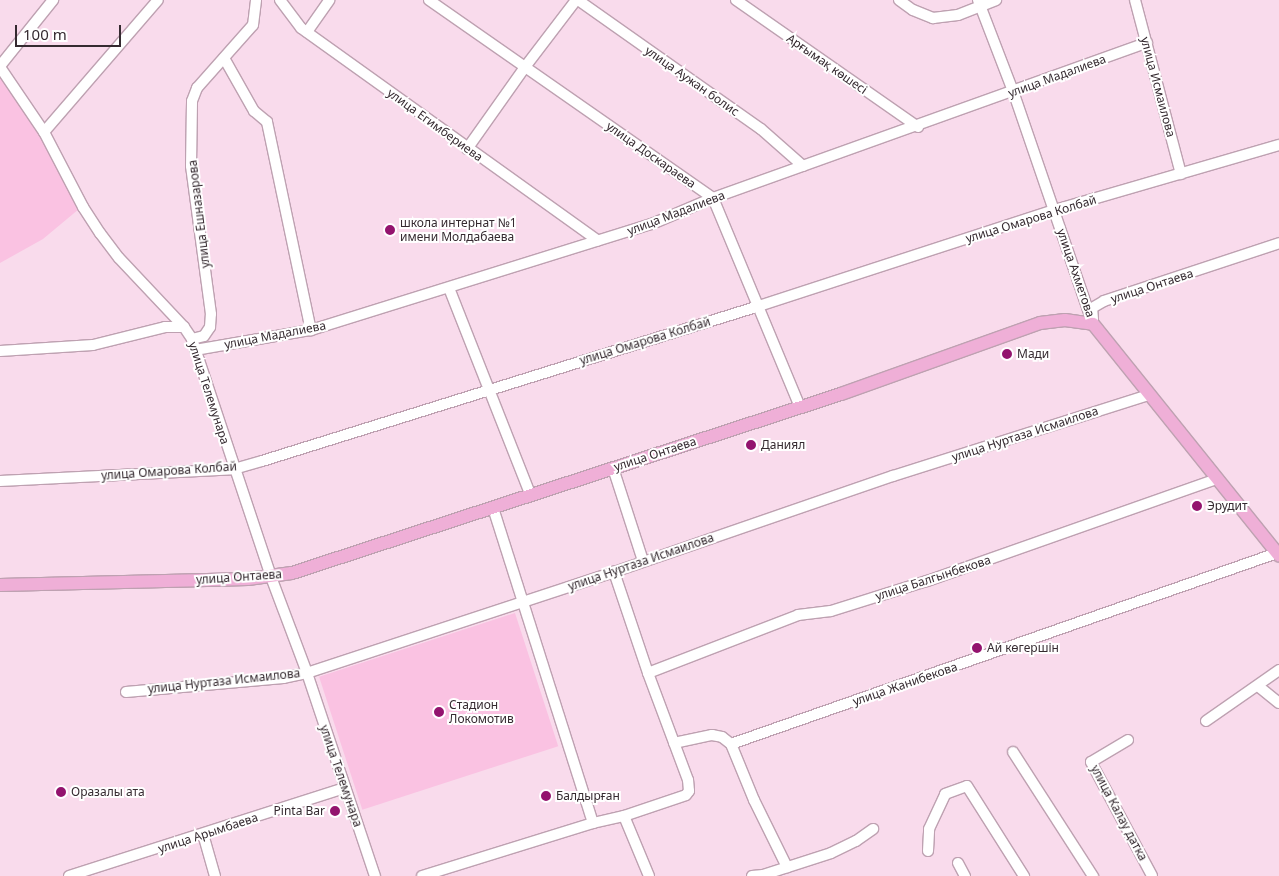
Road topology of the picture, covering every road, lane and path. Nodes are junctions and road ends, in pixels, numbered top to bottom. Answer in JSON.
{"nodes":[{"id":1,"x":53,"y":0,"type":"edge"},
{"id":2,"x":158,"y":0,"type":"edge"},
{"id":3,"x":256,"y":0,"type":"edge"},
{"id":4,"x":280,"y":0,"type":"edge"},
{"id":5,"x":329,"y":0,"type":"edge"},
{"id":6,"x":429,"y":0,"type":"edge"},
{"id":7,"x":577,"y":0,"type":"edge"},
{"id":8,"x":736,"y":0,"type":"edge"},
{"id":9,"x":899,"y":0,"type":"edge"},
{"id":10,"x":996,"y":0,"type":"edge"},
{"id":11,"x":1135,"y":0,"type":"edge"},
{"id":12,"x":979,"y":4,"type":"edge"},
{"id":13,"x":307,"y":32,"type":"junction"},
{"id":14,"x":1147,"y":43,"type":"junction"},
{"id":15,"x":224,"y":58,"type":"junction"},
{"id":16,"x":0,"y":67,"type":"edge"},
{"id":17,"x":525,"y":67,"type":"junction"},
{"id":18,"x":1013,"y":91,"type":"junction"},
{"id":19,"x":918,"y":127,"type":"junction"},
{"id":20,"x":44,"y":132,"type":"junction"},
{"id":21,"x":1279,"y":145,"type":"edge"},
{"id":22,"x":467,"y":149,"type":"junction"},
{"id":23,"x":803,"y":166,"type":"junction"},
{"id":24,"x":1181,"y":174,"type":"junction"},
{"id":25,"x":713,"y":198,"type":"junction"},
{"id":26,"x":1055,"y":210,"type":"junction"},
{"id":27,"x":598,"y":241,"type":"junction"},
{"id":28,"x":1279,"y":243,"type":"edge"},
{"id":29,"x":449,"y":288,"type":"junction"},
{"id":30,"x":759,"y":306,"type":"junction"},
{"id":31,"x":1094,"y":324,"type":"junction"},
{"id":32,"x":184,"y":326,"type":"junction"},
{"id":33,"x":311,"y":330,"type":"junction"},
{"id":34,"x":192,"y":339,"type":"junction"},
{"id":35,"x":195,"y":350,"type":"junction"},
{"id":36,"x":0,"y":351,"type":"edge"},
{"id":37,"x":490,"y":389,"type":"junction"},
{"id":38,"x":1148,"y":395,"type":"junction"},
{"id":39,"x":800,"y":407,"type":"junction"},
{"id":40,"x":234,"y":468,"type":"junction"},
{"id":41,"x":612,"y":468,"type":"junction"},
{"id":42,"x":1217,"y":478,"type":"junction"},
{"id":43,"x":0,"y":481,"type":"edge"},
{"id":44,"x":530,"y":494,"type":"junction"},
{"id":45,"x":493,"y":507,"type":"junction"},
{"id":46,"x":1278,"y":554,"type":"edge"},
{"id":47,"x":642,"y":561,"type":"junction"},
{"id":48,"x":614,"y":572,"type":"junction"},
{"id":49,"x":271,"y":577,"type":"junction"},
{"id":50,"x":0,"y":585,"type":"edge"},
{"id":51,"x":524,"y":602,"type":"junction"},
{"id":52,"x":1279,"y":670,"type":"edge"},
{"id":53,"x":307,"y":673,"type":"junction"},
{"id":54,"x":648,"y":673,"type":"junction"},
{"id":55,"x":1258,"y":686,"type":"junction"},
{"id":56,"x":126,"y":692,"type":"dead end"},
{"id":57,"x":1279,"y":703,"type":"edge"},
{"id":58,"x":1206,"y":720,"type":"dead end"},
{"id":59,"x":1128,"y":740,"type":"dead end"},
{"id":60,"x":674,"y":743,"type":"junction"},
{"id":61,"x":731,"y":744,"type":"junction"},
{"id":62,"x":1013,"y":752,"type":"dead end"},
{"id":63,"x":345,"y":788,"type":"junction"},
{"id":64,"x":624,"y":816,"type":"junction"},
{"id":65,"x":593,"y":823,"type":"junction"},
{"id":66,"x":873,"y":829,"type":"dead end"},
{"id":67,"x":203,"y":834,"type":"junction"},
{"id":68,"x":928,"y":851,"type":"dead end"},
{"id":69,"x":958,"y":863,"type":"dead end"},
{"id":70,"x":787,"y":867,"type":"junction"},
{"id":71,"x":74,"y":875,"type":"edge"},
{"id":72,"x":215,"y":876,"type":"edge"},
{"id":73,"x":375,"y":876,"type":"edge"},
{"id":74,"x":422,"y":876,"type":"edge"},
{"id":75,"x":649,"y":876,"type":"edge"},
{"id":76,"x":752,"y":876,"type":"edge"},
{"id":77,"x":965,"y":876,"type":"edge"},
{"id":78,"x":1024,"y":876,"type":"edge"},
{"id":79,"x":1093,"y":876,"type":"edge"},
{"id":80,"x":1152,"y":876,"type":"edge"}],
"edges":[{"from":1,"to":16,"type":"street"},
{"from":2,"to":20,"type":"street"},
{"from":3,"to":15,"type":"street","name":"улица Ешназарова"},
{"from":4,"to":13,"type":"street","name":"улица Егимбериева"},
{"from":5,"to":13,"type":"street"},
{"from":6,"to":17,"type":"street","name":"улица Доскараева"},
{"from":7,"to":17,"type":"street"},
{"from":7,"to":23,"type":"street","name":"улица Аужан болис"},
{"from":8,"to":19,"type":"street","name":"Арғымақ көшесі"},
{"from":9,"to":12,"type":"street"},
{"from":10,"to":12,"type":"street"},
{"from":11,"to":14,"type":"street","name":"улица Исмаилова"},
{"from":12,"to":18,"type":"street","name":"улица Ахметова"},
{"from":13,"to":22,"type":"street","name":"улица Егимбериева"},
{"from":14,"to":18,"type":"street","name":"улица Мадалиева"},
{"from":14,"to":24,"type":"street","name":"улица Исмаилова"},
{"from":15,"to":33,"type":"street"},
{"from":15,"to":34,"type":"street","name":"улица Ешназарова"},
{"from":16,"to":20,"type":"street","name":"улица Телемунара"},
{"from":17,"to":22,"type":"street"},
{"from":17,"to":25,"type":"street","name":"улица Доскараева"},
{"from":18,"to":19,"type":"street","name":"улица Мадалиева"},
{"from":18,"to":26,"type":"street","name":"улица Ахметова"},
{"from":19,"to":23,"type":"street","name":"улица Мадалиева"},
{"from":20,"to":32,"type":"street","name":"улица Телемунара"},
{"from":21,"to":24,"type":"street","name":"улица Омарова Колбай"},
{"from":22,"to":27,"type":"street","name":"улица Егимбериева"},
{"from":23,"to":25,"type":"street","name":"улица Мадалиева"},
{"from":24,"to":26,"type":"street","name":"улица Омарова Колбай"},
{"from":25,"to":27,"type":"street","name":"улица Мадалиева"},
{"from":25,"to":30,"type":"street"},
{"from":26,"to":30,"type":"street","name":"улица Омарова Колбай"},
{"from":26,"to":31,"type":"street","name":"улица Ахметова"},
{"from":27,"to":29,"type":"street","name":"улица Мадалиева"},
{"from":28,"to":31,"type":"street","name":"улица Онтаева"},
{"from":29,"to":33,"type":"street","name":"улица Мадалиева"},
{"from":29,"to":37,"type":"street"},
{"from":30,"to":37,"type":"street","name":"улица Омарова Колбай"},
{"from":30,"to":39,"type":"street"},
{"from":31,"to":38,"type":"main road","name":"улица Ахметова"},
{"from":31,"to":39,"type":"main road","name":"улица Онтаева"},
{"from":32,"to":34,"type":"street","name":"улица Телемунара"},
{"from":32,"to":36,"type":"street"},
{"from":33,"to":35,"type":"street","name":"улица Мадалиева"},
{"from":34,"to":35,"type":"street","name":"улица Телемунара"},
{"from":35,"to":40,"type":"street","name":"улица Телемунара"},
{"from":37,"to":40,"type":"street","name":"улица Омарова Колбай"},
{"from":37,"to":44,"type":"street"},
{"from":38,"to":42,"type":"main road","name":"улица Ахметова"},
{"from":38,"to":47,"type":"street","name":"улица Нуртаза Исмаилова"},
{"from":39,"to":41,"type":"main road","name":"улица Онтаева"},
{"from":40,"to":43,"type":"street","name":"улица Омарова Колбай"},
{"from":40,"to":49,"type":"street","name":"улица Телемунара"},
{"from":41,"to":44,"type":"main road","name":"улица Онтаева"},
{"from":41,"to":47,"type":"street"},
{"from":42,"to":46,"type":"main road","name":"улица Ахметова"},
{"from":42,"to":54,"type":"street","name":"улица Балгынбекова"},
{"from":44,"to":45,"type":"main road","name":"улица Онтаева"},
{"from":45,"to":49,"type":"main road","name":"улица Онтаева"},
{"from":45,"to":51,"type":"street"},
{"from":46,"to":61,"type":"street","name":"улица Жанибекова"},
{"from":47,"to":48,"type":"street","name":"улица Нуртаза Исмаилова"},
{"from":48,"to":51,"type":"street","name":"улица Нуртаза Исмаилова"},
{"from":48,"to":54,"type":"street"},
{"from":49,"to":50,"type":"main road","name":"улица Онтаева"},
{"from":49,"to":53,"type":"street","name":"улица Телемунара"},
{"from":51,"to":53,"type":"street","name":"улица Нуртаза Исмаилова"},
{"from":51,"to":65,"type":"street"},
{"from":52,"to":55,"type":"street"},
{"from":53,"to":56,"type":"street","name":"улица Нуртаза Исмаилова"},
{"from":53,"to":63,"type":"street","name":"улица Телемунара"},
{"from":54,"to":60,"type":"street"},
{"from":55,"to":57,"type":"street"},
{"from":55,"to":58,"type":"street"},
{"from":59,"to":80,"type":"street","name":"улица Калау датка"},
{"from":60,"to":61,"type":"street"},
{"from":60,"to":64,"type":"street"},
{"from":61,"to":70,"type":"street"},
{"from":62,"to":79,"type":"street"},
{"from":63,"to":67,"type":"street","name":"улица Арымбаева"},
{"from":63,"to":73,"type":"street","name":"улица Телемунара"},
{"from":64,"to":65,"type":"street"},
{"from":64,"to":75,"type":"street"},
{"from":65,"to":74,"type":"street"},
{"from":66,"to":70,"type":"street"},
{"from":67,"to":71,"type":"street","name":"улица Арымбаева"},
{"from":67,"to":72,"type":"street"},
{"from":68,"to":78,"type":"street"},
{"from":69,"to":77,"type":"street"},
{"from":70,"to":76,"type":"street"}]}
